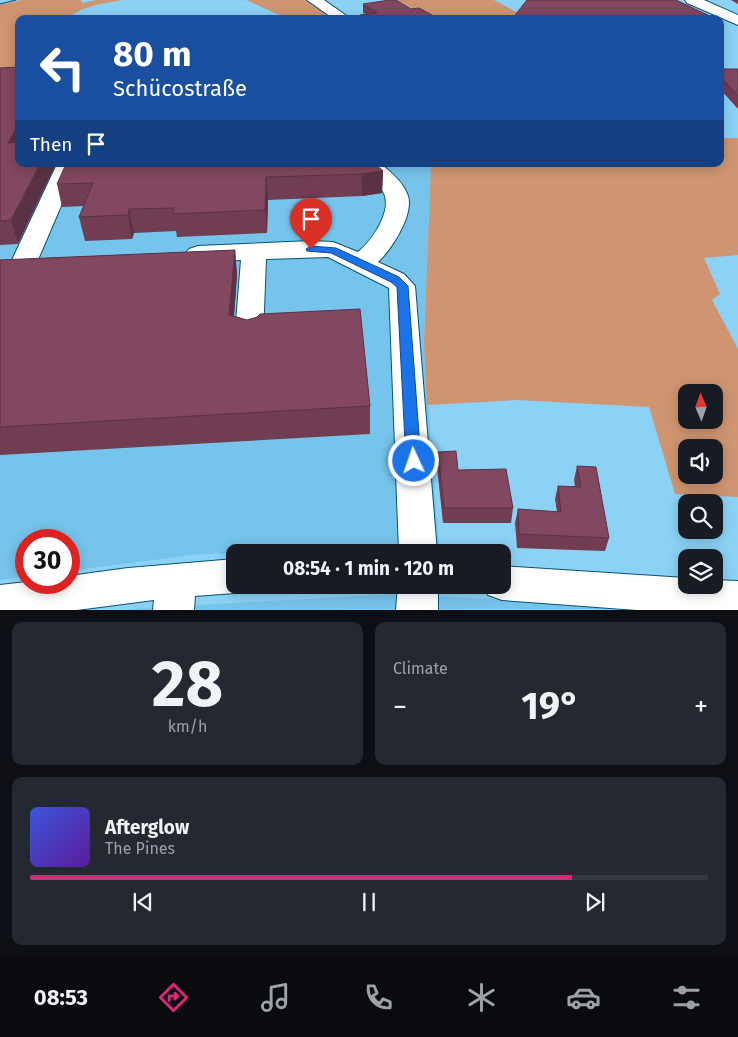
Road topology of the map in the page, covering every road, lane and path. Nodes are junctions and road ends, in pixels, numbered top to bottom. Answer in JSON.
{"nodes":[{"id":1,"x":314,"y":0,"type":"edge"},
{"id":2,"x":692,"y":0,"type":"edge"},
{"id":3,"x":338,"y":15,"type":"edge"},
{"id":4,"x":738,"y":21,"type":"edge"},
{"id":5,"x":66,"y":167,"type":"edge"},
{"id":6,"x":371,"y":167,"type":"edge"},
{"id":7,"x":254,"y":252,"type":"junction"},
{"id":8,"x":168,"y":255,"type":"edge"},
{"id":9,"x":53,"y":261,"type":"edge"},
{"id":10,"x":12,"y":263,"type":"edge"},
{"id":11,"x":361,"y":263,"type":"junction"},
{"id":12,"x":249,"y":335,"type":"edge"},
{"id":13,"x":418,"y":544,"type":"edge"},
{"id":14,"x":226,"y":579,"type":"edge"},
{"id":15,"x":511,"y":584,"type":"edge"},
{"id":16,"x":418,"y":594,"type":"edge"},
{"id":17,"x":174,"y":595,"type":"edge"},
{"id":18,"x":738,"y":599,"type":"edge"},
{"id":19,"x":0,"y":603,"type":"edge"},
{"id":20,"x":417,"y":610,"type":"edge"}],
"edges":[{"from":1,"to":3,"type":"street"},
{"from":2,"to":4,"type":"street"},
{"from":5,"to":10,"type":"street"},
{"from":6,"to":11,"type":"street"},
{"from":7,"to":8,"type":"street"},
{"from":7,"to":11,"type":"street"},
{"from":7,"to":12,"type":"street"},
{"from":9,"to":10,"type":"street"},
{"from":11,"to":13,"type":"street"},
{"from":14,"to":17,"type":"street"},
{"from":15,"to":18,"type":"street"},
{"from":16,"to":20,"type":"street"},
{"from":17,"to":19,"type":"street"}]}
